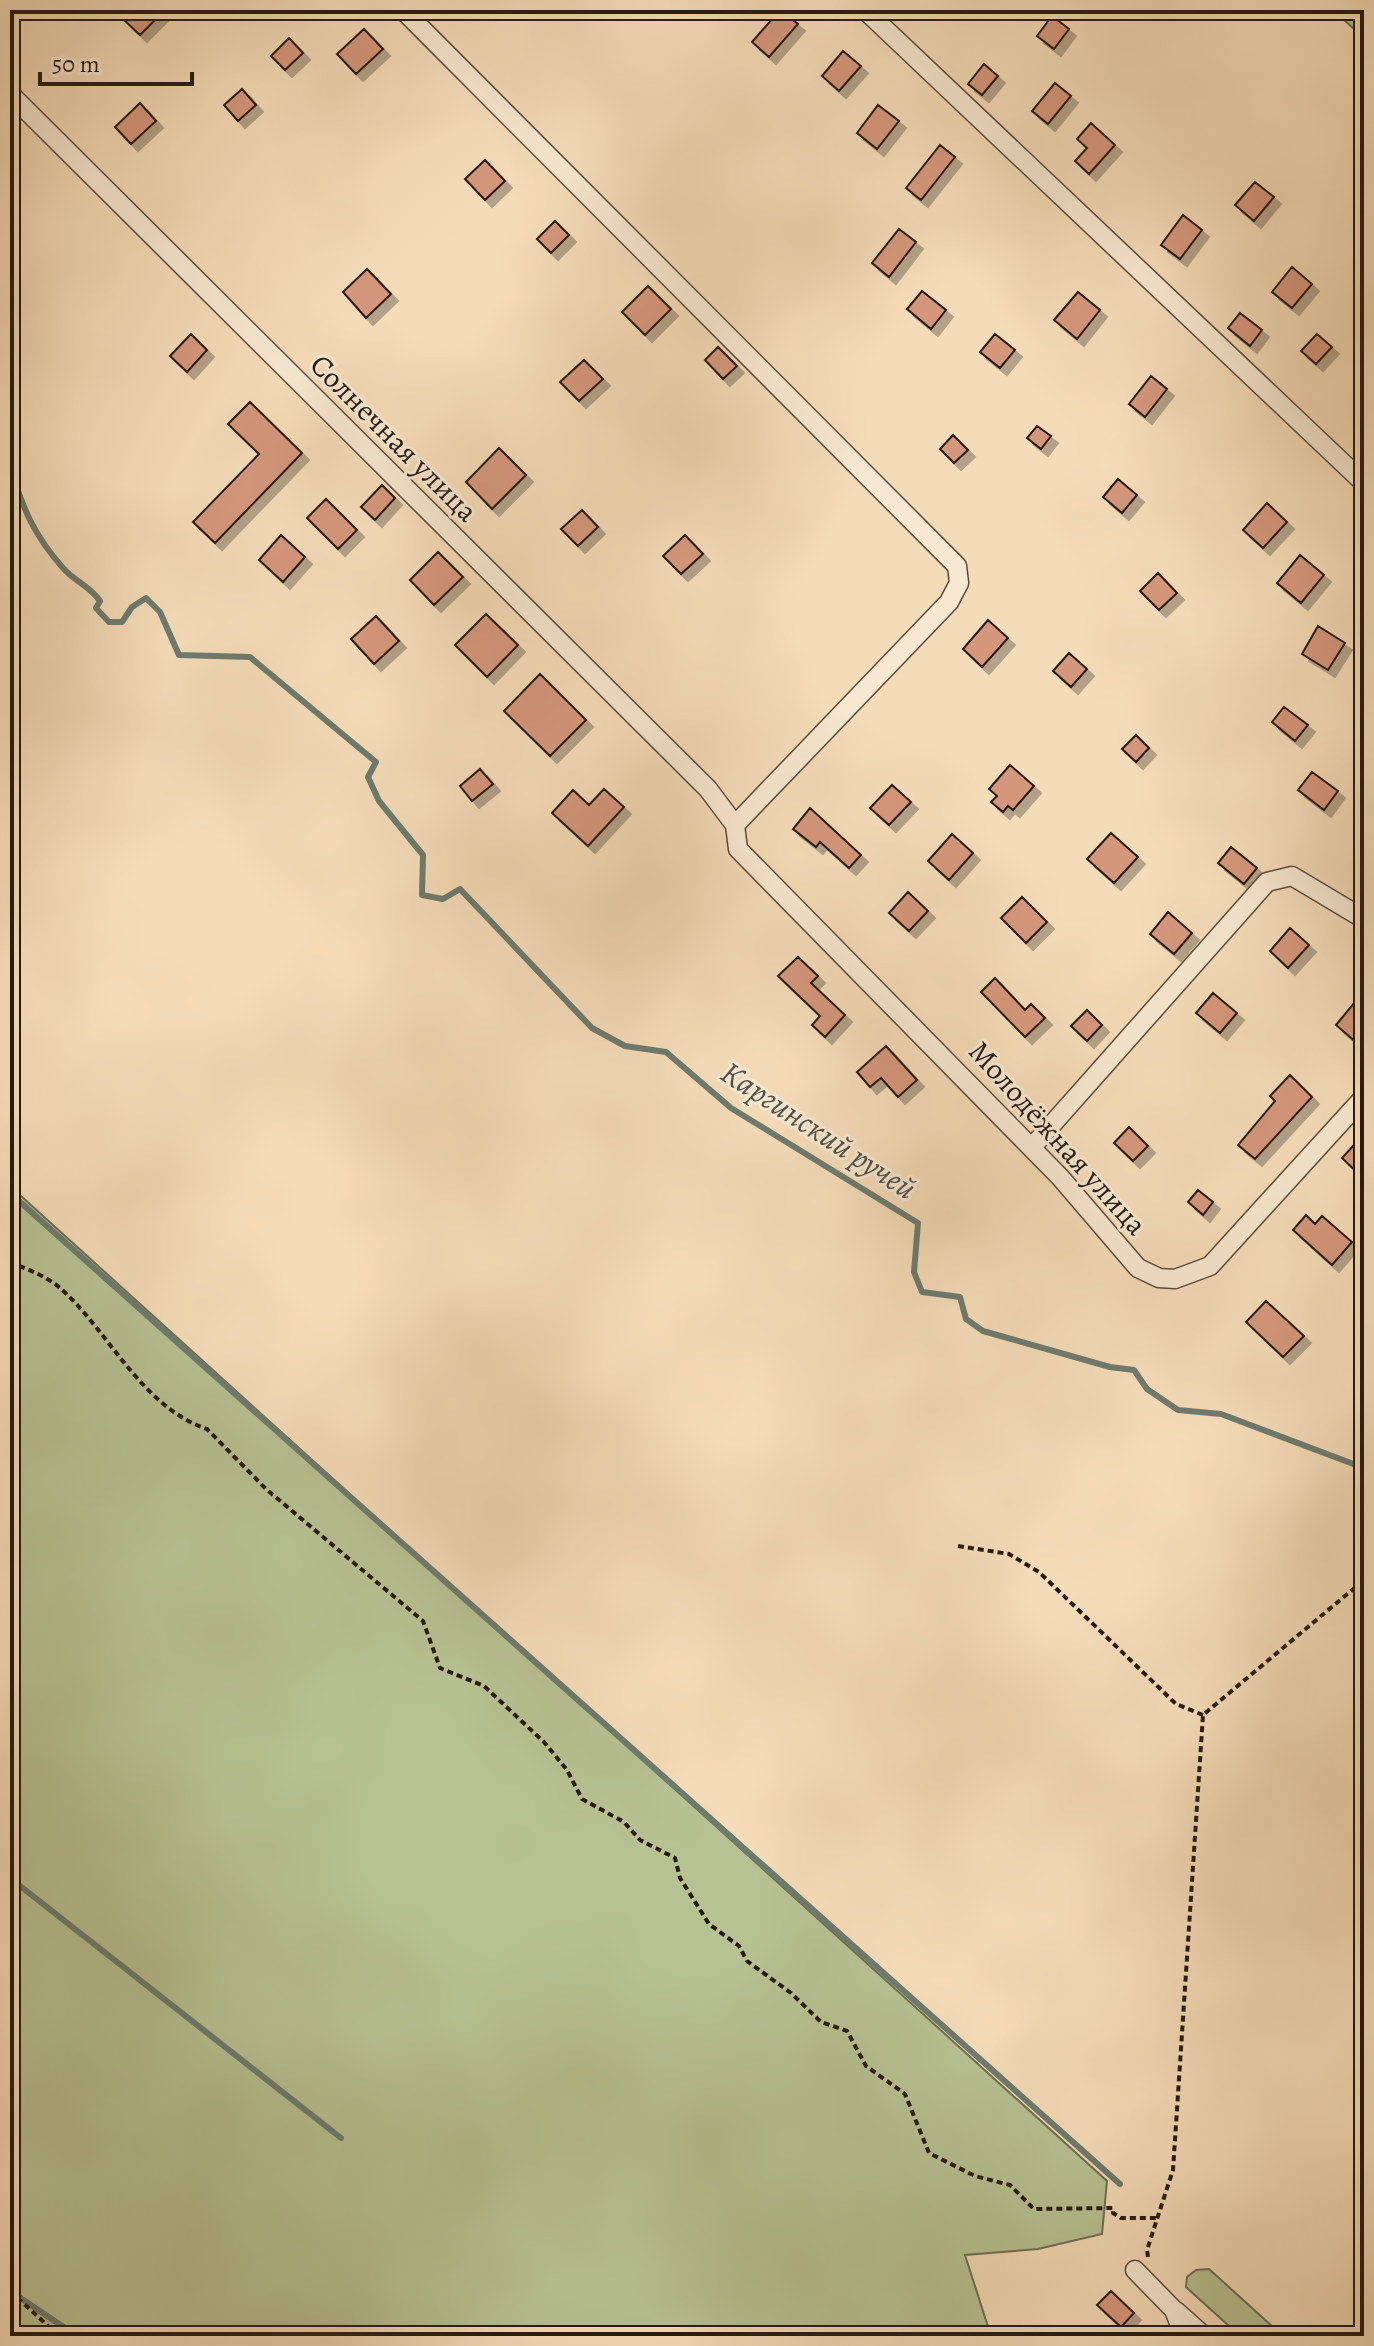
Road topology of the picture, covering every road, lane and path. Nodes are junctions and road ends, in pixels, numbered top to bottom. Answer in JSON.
{"nodes":[{"id":1,"x":403,"y":10,"type":"edge"},
{"id":2,"x":865,"y":10,"type":"edge"},
{"id":3,"x":10,"y":94,"type":"edge"},
{"id":4,"x":1364,"y":483,"type":"edge"},
{"id":5,"x":735,"y":825,"type":"junction"},
{"id":6,"x":1364,"y":919,"type":"edge"},
{"id":7,"x":1364,"y":1097,"type":"edge"},
{"id":8,"x":1032,"y":1147,"type":"junction"},
{"id":9,"x":10,"y":1262,"type":"edge"},
{"id":10,"x":958,"y":1546,"type":"dead end"},
{"id":11,"x":1364,"y":1580,"type":"edge"},
{"id":12,"x":1203,"y":1715,"type":"junction"},
{"id":13,"x":1158,"y":2218,"type":"junction"},
{"id":14,"x":1147,"y":2250,"type":"dead end"},
{"id":15,"x":1135,"y":2270,"type":"dead end"},
{"id":16,"x":10,"y":2291,"type":"edge"},
{"id":17,"x":1174,"y":2310,"type":"junction"},
{"id":18,"x":59,"y":2336,"type":"edge"},
{"id":19,"x":1184,"y":2336,"type":"edge"},
{"id":20,"x":1204,"y":2336,"type":"edge"}],
"edges":[{"from":1,"to":5,"type":"street"},
{"from":2,"to":4,"type":"street"},
{"from":3,"to":5,"type":"street","name":"Солнечная улица"},
{"from":5,"to":8,"type":"street","name":"Молодёжная улица"},
{"from":6,"to":8,"type":"street"},
{"from":7,"to":8,"type":"street","name":"Молодёжная улица"},
{"from":9,"to":13,"type":"path"},
{"from":10,"to":12,"type":"path"},
{"from":11,"to":12,"type":"path"},
{"from":12,"to":13,"type":"path"},
{"from":13,"to":14,"type":"path"},
{"from":15,"to":17,"type":"street"},
{"from":16,"to":18,"type":"path"},
{"from":17,"to":19,"type":"street"},
{"from":17,"to":20,"type":"street"}]}
